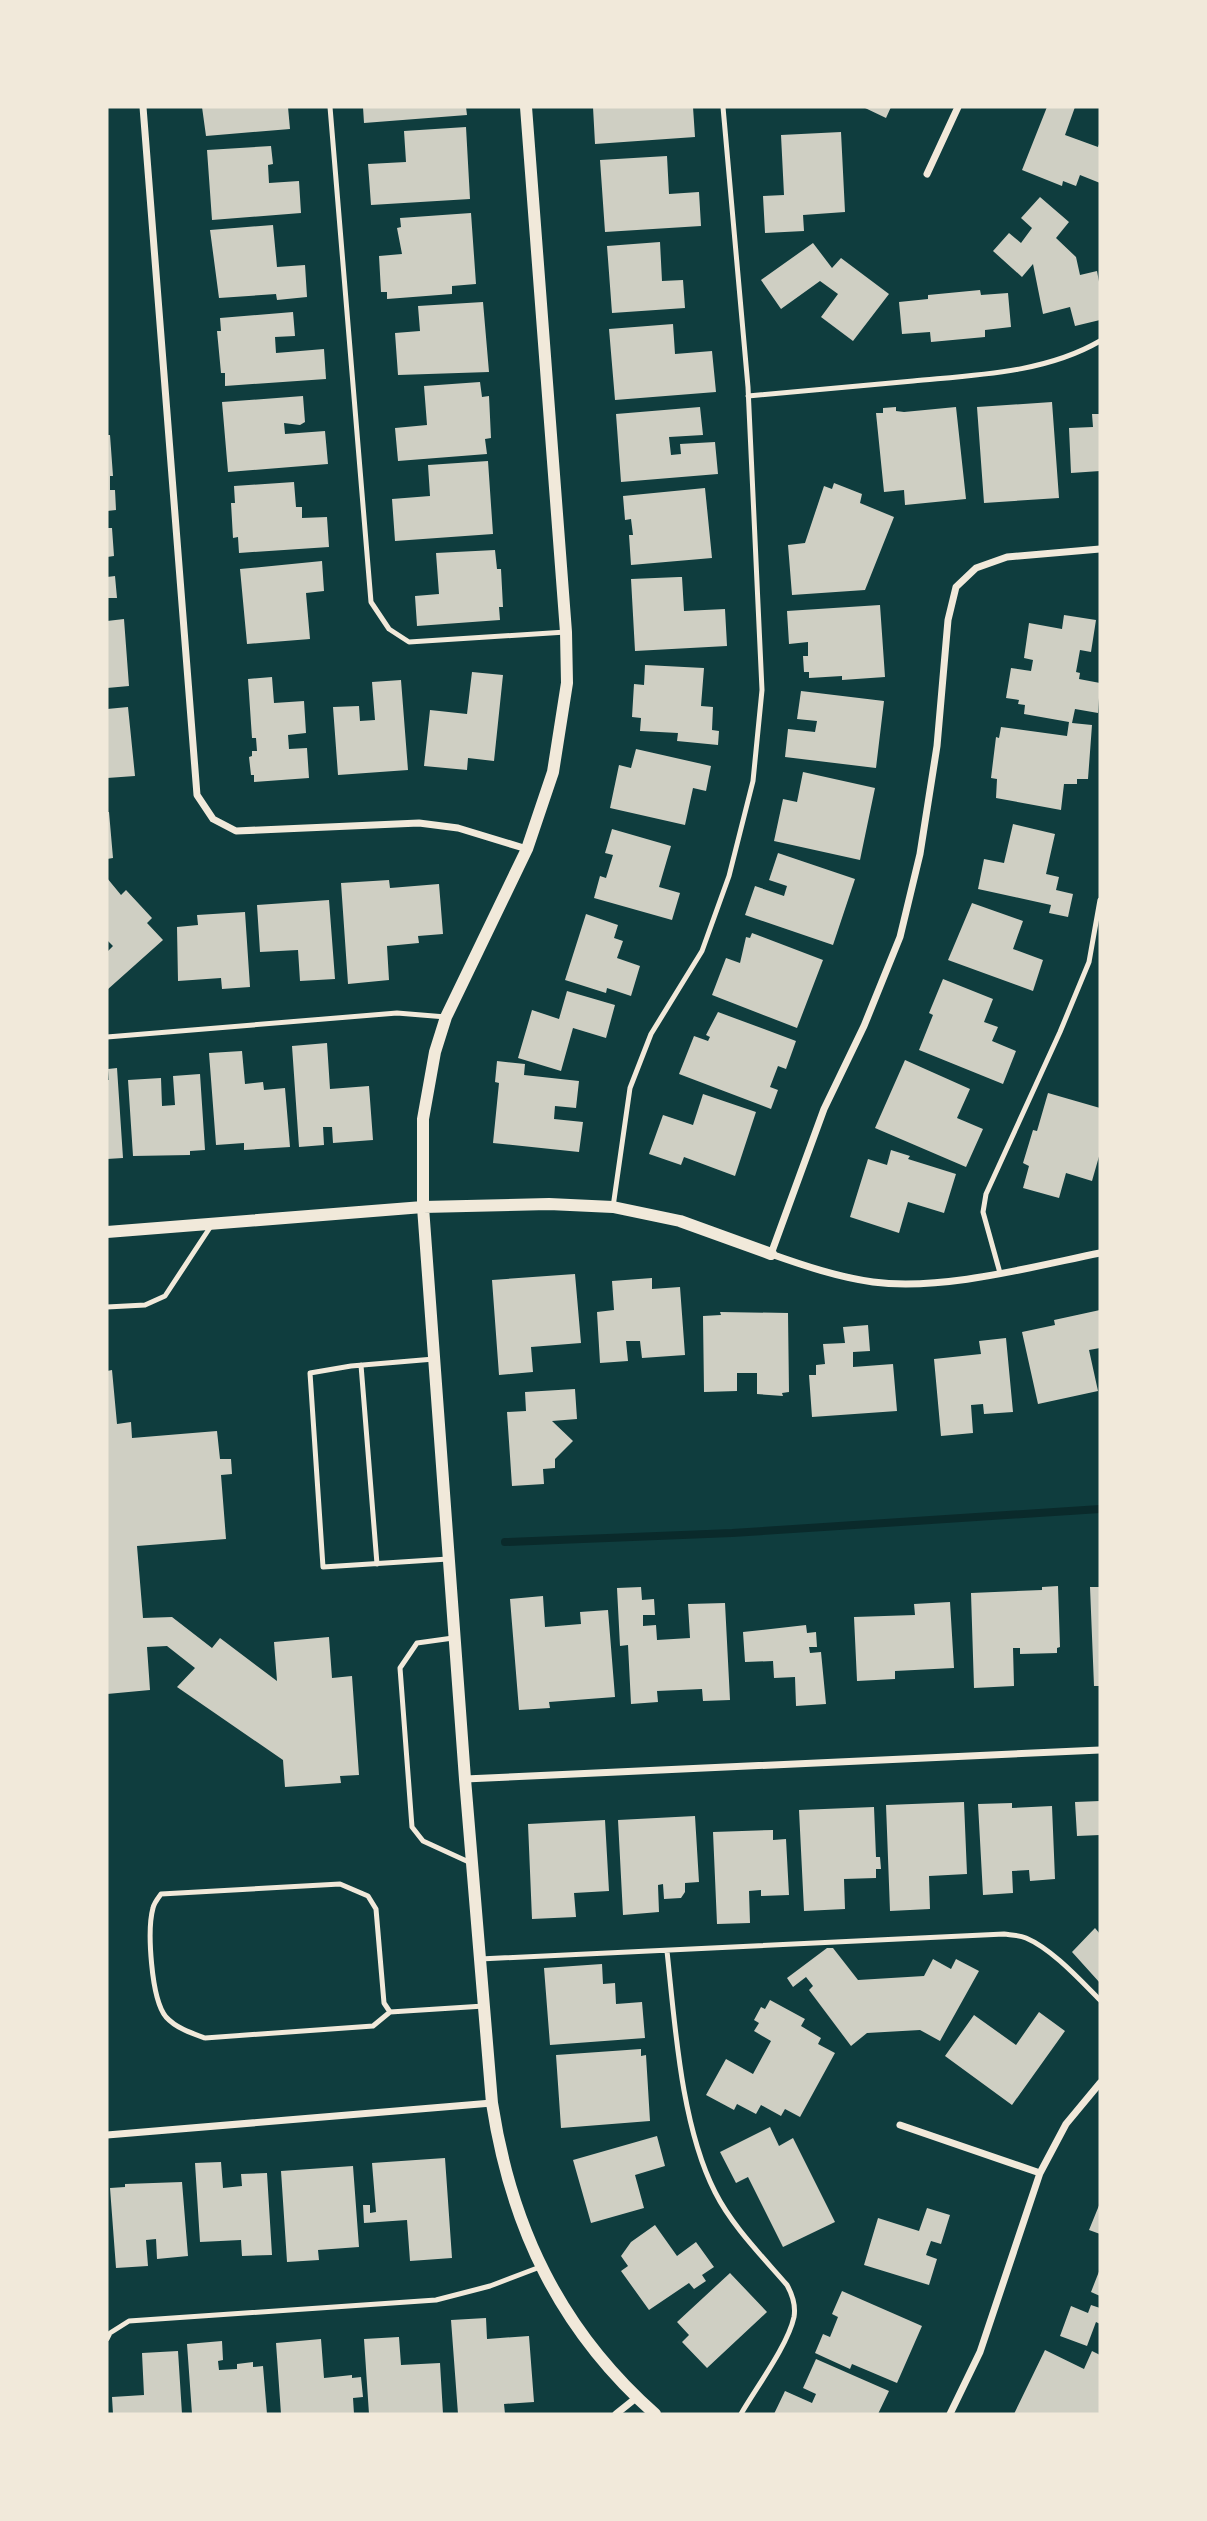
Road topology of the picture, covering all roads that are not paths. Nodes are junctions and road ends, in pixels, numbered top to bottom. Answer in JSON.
{"nodes":[{"id":1,"x":143,"y":107,"type":"edge"},
{"id":2,"x":330,"y":107,"type":"edge"},
{"id":3,"x":526,"y":107,"type":"edge"},
{"id":4,"x":723,"y":107,"type":"edge"},
{"id":5,"x":958,"y":107,"type":"edge"},
{"id":6,"x":927,"y":174,"type":"dead end"},
{"id":7,"x":1100,"y":341,"type":"edge"},
{"id":8,"x":748,"y":396,"type":"junction"},
{"id":9,"x":1100,"y":549,"type":"edge"},
{"id":10,"x":566,"y":632,"type":"junction"},
{"id":11,"x":527,"y":849,"type":"junction"},
{"id":12,"x":1100,"y":900,"type":"edge"},
{"id":13,"x":446,"y":1017,"type":"junction"},
{"id":14,"x":107,"y":1037,"type":"edge"},
{"id":15,"x":613,"y":1207,"type":"junction"},
{"id":16,"x":423,"y":1208,"type":"junction"},
{"id":17,"x":212,"y":1224,"type":"junction"},
{"id":18,"x":107,"y":1232,"type":"edge"},
{"id":19,"x":771,"y":1254,"type":"junction"},
{"id":20,"x":1100,"y":1254,"type":"edge"},
{"id":21,"x":1000,"y":1273,"type":"junction"},
{"id":22,"x":107,"y":1307,"type":"edge"},
{"id":23,"x":434,"y":1359,"type":"junction"},
{"id":24,"x":361,"y":1365,"type":"junction"},
{"id":25,"x":448,"y":1559,"type":"junction"},
{"id":26,"x":377,"y":1564,"type":"junction"},
{"id":27,"x":454,"y":1637,"type":"junction"},
{"id":28,"x":1100,"y":1750,"type":"edge"},
{"id":29,"x":464,"y":1779,"type":"junction"},
{"id":30,"x":471,"y":1863,"type":"junction"},
{"id":31,"x":667,"y":1951,"type":"junction"},
{"id":32,"x":480,"y":1959,"type":"junction"},
{"id":33,"x":1100,"y":2000,"type":"edge"},
{"id":34,"x":484,"y":2006,"type":"junction"},
{"id":35,"x":390,"y":2012,"type":"junction"},
{"id":36,"x":1100,"y":2082,"type":"edge"},
{"id":37,"x":492,"y":2103,"type":"junction"},
{"id":38,"x":900,"y":2125,"type":"dead end"},
{"id":39,"x":107,"y":2135,"type":"edge"},
{"id":40,"x":1040,"y":2173,"type":"junction"},
{"id":41,"x":540,"y":2267,"type":"junction"},
{"id":42,"x":107,"y":2339,"type":"edge"},
{"id":43,"x":636,"y":2398,"type":"junction"},
{"id":44,"x":616,"y":2414,"type":"edge"},
{"id":45,"x":655,"y":2414,"type":"edge"},
{"id":46,"x":741,"y":2414,"type":"edge"},
{"id":47,"x":950,"y":2414,"type":"edge"}],
"edges":[{"from":1,"to":11,"type":"street"},
{"from":2,"to":10,"type":"lane"},
{"from":3,"to":10,"type":"street"},
{"from":4,"to":8,"type":"lane"},
{"from":5,"to":6,"type":"street"},
{"from":7,"to":8,"type":"lane"},
{"from":8,"to":15,"type":"lane"},
{"from":9,"to":19,"type":"street"},
{"from":10,"to":11,"type":"street"},
{"from":11,"to":13,"type":"street"},
{"from":12,"to":21,"type":"lane"},
{"from":13,"to":14,"type":"lane"},
{"from":13,"to":16,"type":"street"},
{"from":15,"to":16,"type":"street"},
{"from":15,"to":19,"type":"street"},
{"from":16,"to":17,"type":"street"},
{"from":16,"to":23,"type":"street"},
{"from":17,"to":18,"type":"street"},
{"from":17,"to":22,"type":"lane"},
{"from":19,"to":21,"type":"street"},
{"from":20,"to":21,"type":"street"},
{"from":23,"to":24,"type":"lane"},
{"from":23,"to":25,"type":"street"},
{"from":24,"to":26,"type":"lane"},
{"from":24,"to":26,"type":"lane"},
{"from":25,"to":26,"type":"lane"},
{"from":25,"to":27,"type":"street"},
{"from":27,"to":29,"type":"street"},
{"from":27,"to":30,"type":"lane"},
{"from":28,"to":29,"type":"street"},
{"from":29,"to":30,"type":"street"},
{"from":30,"to":32,"type":"street"},
{"from":31,"to":32,"type":"lane"},
{"from":31,"to":33,"type":"lane"},
{"from":31,"to":46,"type":"lane"},
{"from":32,"to":34,"type":"street"},
{"from":34,"to":35,"type":"lane"},
{"from":34,"to":37,"type":"street"},
{"from":35,"to":35,"type":"lane"},
{"from":36,"to":40,"type":"street"},
{"from":37,"to":39,"type":"street"},
{"from":37,"to":41,"type":"street"},
{"from":38,"to":40,"type":"street"},
{"from":40,"to":47,"type":"street"},
{"from":41,"to":42,"type":"lane"},
{"from":41,"to":43,"type":"street"},
{"from":43,"to":44,"type":"street"},
{"from":43,"to":45,"type":"street"}]}
